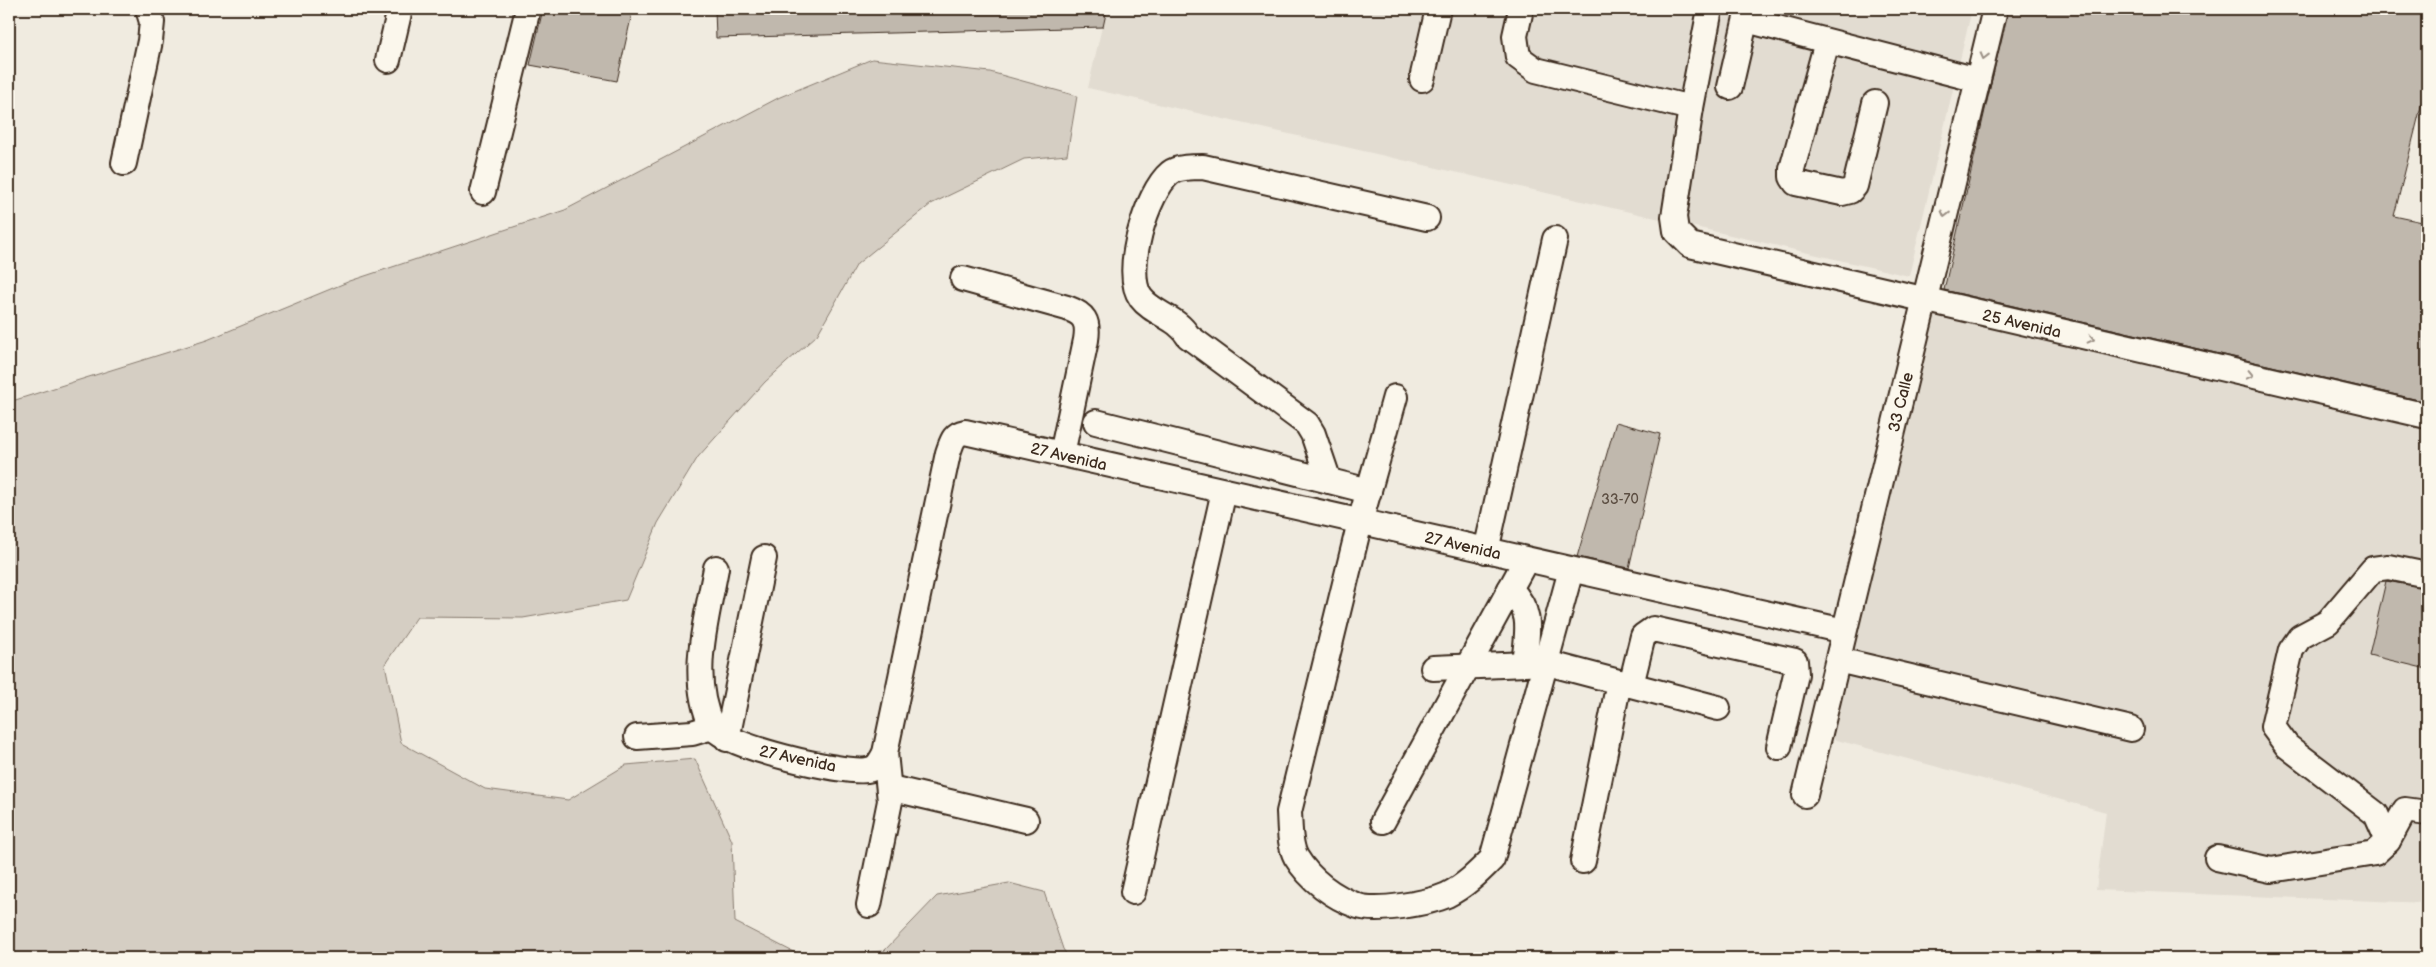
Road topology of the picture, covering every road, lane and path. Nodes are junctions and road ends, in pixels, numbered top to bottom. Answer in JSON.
{"nodes":[{"id":1,"x":148,"y":9,"type":"edge"},
{"id":2,"x":400,"y":9,"type":"edge"},
{"id":3,"x":528,"y":9,"type":"edge"},
{"id":4,"x":1438,"y":9,"type":"edge"},
{"id":5,"x":1521,"y":9,"type":"edge"},
{"id":6,"x":1710,"y":9,"type":"edge"},
{"id":7,"x":1995,"y":9,"type":"edge"},
{"id":8,"x":1747,"y":14,"type":"edge"},
{"id":9,"x":1827,"y":42,"type":"junction"},
{"id":10,"x":388,"y":60,"type":"dead end"},
{"id":11,"x":1422,"y":80,"type":"dead end"},
{"id":12,"x":1978,"y":80,"type":"junction"},
{"id":13,"x":1730,"y":87,"type":"dead end"},
{"id":14,"x":1875,"y":103,"type":"dead end"},
{"id":15,"x":1691,"y":108,"type":"junction"},
{"id":16,"x":124,"y":163,"type":"dead end"},
{"id":17,"x":483,"y":192,"type":"dead end"},
{"id":18,"x":1428,"y":218,"type":"dead end"},
{"id":19,"x":1555,"y":239,"type":"dead end"},
{"id":20,"x":963,"y":280,"type":"dead end"},
{"id":21,"x":1924,"y":301,"type":"junction"},
{"id":22,"x":1395,"y":397,"type":"dead end"},
{"id":23,"x":2427,"y":416,"type":"edge"},
{"id":24,"x":1096,"y":422,"type":"dead end"},
{"id":25,"x":1062,"y":454,"type":"junction"},
{"id":26,"x":1329,"y":481,"type":"junction"},
{"id":27,"x":1224,"y":491,"type":"junction"},
{"id":28,"x":1369,"y":491,"type":"junction"},
{"id":29,"x":1360,"y":522,"type":"junction"},
{"id":30,"x":1486,"y":551,"type":"junction"},
{"id":31,"x":764,"y":558,"type":"dead end"},
{"id":32,"x":1526,"y":560,"type":"junction"},
{"id":33,"x":716,"y":568,"type":"dead end"},
{"id":34,"x":1571,"y":570,"type":"junction"},
{"id":35,"x":2427,"y":575,"type":"edge"},
{"id":36,"x":1510,"y":589,"type":"junction"},
{"id":37,"x":1844,"y":631,"type":"junction"},
{"id":38,"x":1838,"y":660,"type":"junction"},
{"id":39,"x":1536,"y":663,"type":"junction"},
{"id":40,"x":1469,"y":666,"type":"junction"},
{"id":41,"x":1433,"y":668,"type":"dead end"},
{"id":42,"x":1625,"y":683,"type":"junction"},
{"id":43,"x":1718,"y":708,"type":"dead end"},
{"id":44,"x":2131,"y":729,"type":"dead end"},
{"id":45,"x":720,"y":733,"type":"junction"},
{"id":46,"x":636,"y":737,"type":"dead end"},
{"id":47,"x":1779,"y":747,"type":"dead end"},
{"id":48,"x":885,"y":753,"type":"junction"},
{"id":49,"x":890,"y":788,"type":"junction"},
{"id":50,"x":1805,"y":795,"type":"dead end"},
{"id":51,"x":2427,"y":814,"type":"edge"},
{"id":52,"x":1026,"y":820,"type":"dead end"},
{"id":53,"x":1383,"y":821,"type":"dead end"},
{"id":54,"x":2388,"y":841,"type":"junction"},
{"id":55,"x":2217,"y":858,"type":"dead end"},
{"id":56,"x":1583,"y":861,"type":"dead end"},
{"id":57,"x":1133,"y":892,"type":"dead end"},
{"id":58,"x":869,"y":905,"type":"dead end"}],
"edges":[{"from":1,"to":16,"type":"street"},
{"from":2,"to":10,"type":"street"},
{"from":3,"to":17,"type":"street"},
{"from":4,"to":11,"type":"street"},
{"from":5,"to":15,"type":"street"},
{"from":6,"to":15,"type":"street","name":"25 Avenida"},
{"from":7,"to":12,"type":"street","name":"33 Calle","one_way":true},
{"from":8,"to":9,"type":"street"},
{"from":8,"to":13,"type":"street"},
{"from":9,"to":12,"type":"street"},
{"from":9,"to":14,"type":"street"},
{"from":12,"to":21,"type":"street","name":"33 Calle","one_way":true},
{"from":15,"to":21,"type":"street","name":"25 Avenida"},
{"from":18,"to":26,"type":"street"},
{"from":19,"to":30,"type":"street"},
{"from":20,"to":25,"type":"street"},
{"from":21,"to":23,"type":"street","name":"25 Avenida","one_way":true},
{"from":21,"to":37,"type":"street","name":"33 Calle"},
{"from":22,"to":28,"type":"street"},
{"from":24,"to":26,"type":"street"},
{"from":25,"to":27,"type":"street","name":"27 Avenida"},
{"from":25,"to":48,"type":"street","name":"27 Avenida"},
{"from":26,"to":28,"type":"street"},
{"from":27,"to":29,"type":"street","name":"27 Avenida"},
{"from":27,"to":57,"type":"street"},
{"from":28,"to":29,"type":"street"},
{"from":29,"to":30,"type":"street","name":"27 Avenida"},
{"from":29,"to":39,"type":"street"},
{"from":30,"to":32,"type":"street","name":"27 Avenida"},
{"from":31,"to":45,"type":"street"},
{"from":32,"to":34,"type":"street","name":"27 Avenida"},
{"from":32,"to":36,"type":"street"},
{"from":33,"to":45,"type":"street"},
{"from":34,"to":37,"type":"street","name":"27 Avenida"},
{"from":34,"to":39,"type":"street"},
{"from":35,"to":54,"type":"street"},
{"from":36,"to":39,"type":"street"},
{"from":36,"to":40,"type":"street"},
{"from":37,"to":38,"type":"street","name":"33 Calle"},
{"from":38,"to":44,"type":"street"},
{"from":38,"to":50,"type":"street","name":"33 Calle"},
{"from":39,"to":40,"type":"street"},
{"from":39,"to":42,"type":"street"},
{"from":40,"to":41,"type":"street"},
{"from":40,"to":53,"type":"street"},
{"from":42,"to":43,"type":"street"},
{"from":42,"to":47,"type":"street"},
{"from":42,"to":56,"type":"street"},
{"from":45,"to":46,"type":"street"},
{"from":45,"to":48,"type":"street","name":"27 Avenida"},
{"from":48,"to":49,"type":"street"},
{"from":49,"to":52,"type":"street"},
{"from":49,"to":58,"type":"street"},
{"from":51,"to":54,"type":"street"},
{"from":54,"to":55,"type":"street"}]}
